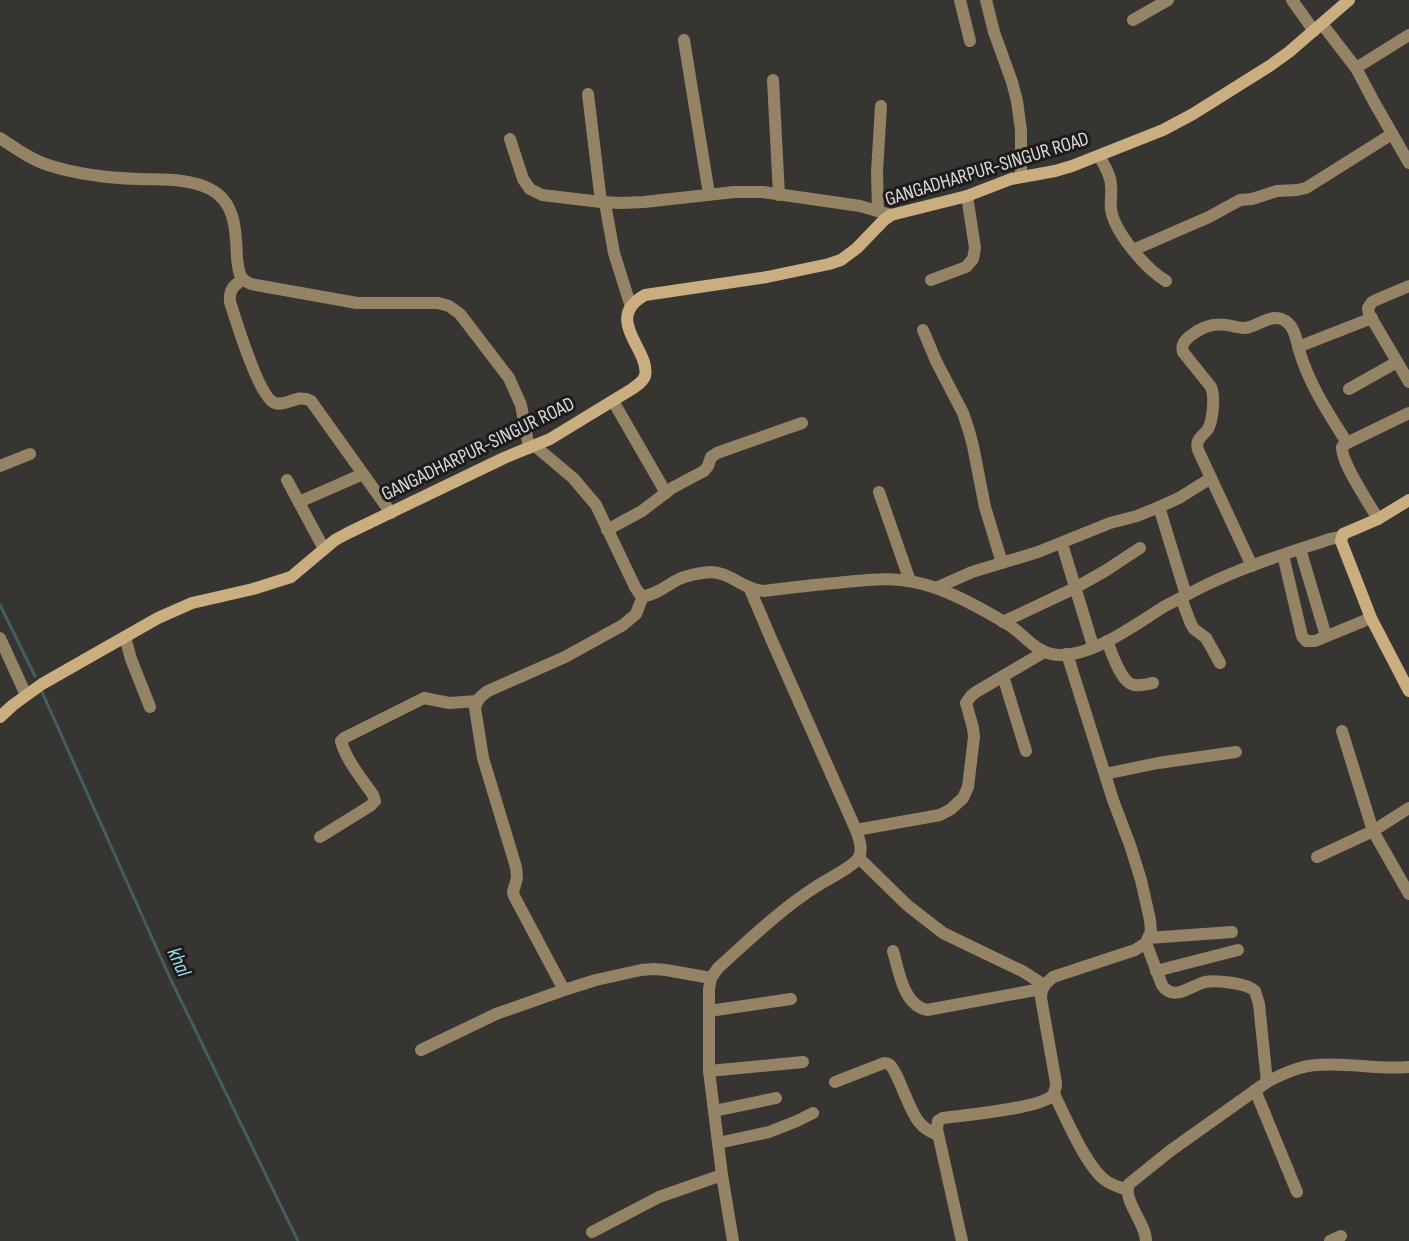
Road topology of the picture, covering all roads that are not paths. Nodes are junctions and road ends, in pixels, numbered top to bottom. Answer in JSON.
{"nodes":[{"id":1,"x":960,"y":0,"type":"edge"},
{"id":2,"x":986,"y":0,"type":"edge"},
{"id":3,"x":1169,"y":0,"type":"edge"},
{"id":4,"x":1292,"y":0,"type":"edge"},
{"id":5,"x":1349,"y":0,"type":"edge"},
{"id":6,"x":1133,"y":20,"type":"dead end"},
{"id":7,"x":1318,"y":27,"type":"junction"},
{"id":8,"x":1409,"y":35,"type":"edge"},
{"id":9,"x":684,"y":40,"type":"dead end"},
{"id":10,"x":970,"y":41,"type":"dead end"},
{"id":11,"x":1356,"y":68,"type":"junction"},
{"id":12,"x":773,"y":80,"type":"dead end"},
{"id":13,"x":588,"y":94,"type":"dead end"},
{"id":14,"x":881,"y":105,"type":"dead end"},
{"id":15,"x":1392,"y":134,"type":"junction"},
{"id":16,"x":0,"y":138,"type":"edge"},
{"id":17,"x":510,"y":139,"type":"dead end"},
{"id":18,"x":1099,"y":156,"type":"junction"},
{"id":19,"x":1409,"y":163,"type":"edge"},
{"id":20,"x":1021,"y":176,"type":"junction"},
{"id":21,"x":709,"y":194,"type":"junction"},
{"id":22,"x":779,"y":195,"type":"junction"},
{"id":23,"x":967,"y":196,"type":"junction"},
{"id":24,"x":603,"y":202,"type":"junction"},
{"id":25,"x":878,"y":212,"type":"junction"},
{"id":26,"x":891,"y":215,"type":"junction"},
{"id":27,"x":1133,"y":250,"type":"junction"},
{"id":28,"x":243,"y":279,"type":"junction"},
{"id":29,"x":931,"y":280,"type":"dead end"},
{"id":30,"x":1166,"y":281,"type":"dead end"},
{"id":31,"x":1409,"y":286,"type":"edge"},
{"id":32,"x":631,"y":307,"type":"junction"},
{"id":33,"x":1372,"y":318,"type":"junction"},
{"id":34,"x":924,"y":330,"type":"dead end"},
{"id":35,"x":1298,"y":347,"type":"junction"},
{"id":36,"x":1402,"y":363,"type":"edge"},
{"id":37,"x":1409,"y":382,"type":"edge"},
{"id":38,"x":1349,"y":389,"type":"dead end"},
{"id":39,"x":613,"y":401,"type":"junction"},
{"id":40,"x":1409,"y":413,"type":"edge"},
{"id":41,"x":802,"y":423,"type":"dead end"},
{"id":42,"x":1347,"y":443,"type":"junction"},
{"id":43,"x":532,"y":447,"type":"junction"},
{"id":44,"x":30,"y":454,"type":"dead end"},
{"id":45,"x":0,"y":466,"type":"edge"},
{"id":46,"x":363,"y":474,"type":"junction"},
{"id":47,"x":1211,"y":478,"type":"junction"},
{"id":48,"x":287,"y":480,"type":"dead end"},
{"id":49,"x":879,"y":492,"type":"dead end"},
{"id":50,"x":666,"y":493,"type":"junction"},
{"id":51,"x":1409,"y":501,"type":"edge"},
{"id":52,"x":299,"y":502,"type":"junction"},
{"id":53,"x":1159,"y":507,"type":"junction"},
{"id":54,"x":391,"y":513,"type":"junction"},
{"id":55,"x":1378,"y":519,"type":"junction"},
{"id":56,"x":607,"y":530,"type":"junction"},
{"id":57,"x":1341,"y":537,"type":"junction"},
{"id":58,"x":1062,"y":544,"type":"junction"},
{"id":59,"x":1140,"y":548,"type":"dead end"},
{"id":60,"x":324,"y":549,"type":"junction"},
{"id":61,"x":1300,"y":549,"type":"junction"},
{"id":62,"x":1283,"y":555,"type":"junction"},
{"id":63,"x":1002,"y":563,"type":"junction"},
{"id":64,"x":1252,"y":566,"type":"junction"},
{"id":65,"x":910,"y":581,"type":"junction"},
{"id":66,"x":749,"y":587,"type":"junction"},
{"id":67,"x":936,"y":588,"type":"junction"},
{"id":68,"x":1075,"y":588,"type":"junction"},
{"id":69,"x":643,"y":596,"type":"junction"},
{"id":70,"x":1183,"y":597,"type":"junction"},
{"id":71,"x":1371,"y":618,"type":"junction"},
{"id":72,"x":1003,"y":622,"type":"junction"},
{"id":73,"x":1326,"y":636,"type":"junction"},
{"id":74,"x":125,"y":637,"type":"junction"},
{"id":75,"x":0,"y":638,"type":"edge"},
{"id":76,"x":1107,"y":641,"type":"junction"},
{"id":77,"x":1093,"y":646,"type":"junction"},
{"id":78,"x":1044,"y":652,"type":"junction"},
{"id":79,"x":1067,"y":654,"type":"junction"},
{"id":80,"x":1220,"y":663,"type":"dead end"},
{"id":81,"x":1003,"y":676,"type":"junction"},
{"id":82,"x":1153,"y":682,"type":"dead end"},
{"id":83,"x":1409,"y":691,"type":"edge"},
{"id":84,"x":27,"y":695,"type":"junction"},
{"id":85,"x":477,"y":701,"type":"junction"},
{"id":86,"x":150,"y":707,"type":"dead end"},
{"id":87,"x":0,"y":717,"type":"edge"},
{"id":88,"x":1342,"y":730,"type":"dead end"},
{"id":89,"x":1026,"y":751,"type":"dead end"},
{"id":90,"x":1236,"y":752,"type":"dead end"},
{"id":91,"x":1105,"y":774,"type":"junction"},
{"id":92,"x":1409,"y":808,"type":"edge"},
{"id":93,"x":856,"y":830,"type":"junction"},
{"id":94,"x":1373,"y":831,"type":"junction"},
{"id":95,"x":320,"y":837,"type":"dead end"},
{"id":96,"x":1317,"y":857,"type":"dead end"},
{"id":97,"x":859,"y":858,"type":"junction"},
{"id":98,"x":1409,"y":894,"type":"edge"},
{"id":99,"x":1232,"y":932,"type":"dead end"},
{"id":100,"x":1147,"y":941,"type":"junction"},
{"id":101,"x":1238,"y":950,"type":"dead end"},
{"id":102,"x":892,"y":951,"type":"dead end"},
{"id":103,"x":1156,"y":971,"type":"junction"},
{"id":104,"x":711,"y":978,"type":"junction"},
{"id":105,"x":1042,"y":987,"type":"junction"},
{"id":106,"x":564,"y":990,"type":"junction"},
{"id":107,"x":791,"y":999,"type":"dead end"},
{"id":108,"x":709,"y":1011,"type":"junction"},
{"id":109,"x":421,"y":1050,"type":"dead end"},
{"id":110,"x":804,"y":1062,"type":"dead end"},
{"id":111,"x":1409,"y":1067,"type":"edge"},
{"id":112,"x":709,"y":1071,"type":"junction"},
{"id":113,"x":835,"y":1082,"type":"dead end"},
{"id":114,"x":1267,"y":1082,"type":"junction"},
{"id":115,"x":1255,"y":1090,"type":"junction"},
{"id":116,"x":1054,"y":1094,"type":"junction"},
{"id":117,"x":776,"y":1098,"type":"dead end"},
{"id":118,"x":714,"y":1111,"type":"junction"},
{"id":119,"x":813,"y":1113,"type":"dead end"},
{"id":120,"x":939,"y":1135,"type":"junction"},
{"id":121,"x":718,"y":1143,"type":"junction"},
{"id":122,"x":722,"y":1175,"type":"junction"},
{"id":123,"x":1127,"y":1190,"type":"junction"},
{"id":124,"x":1297,"y":1192,"type":"dead end"},
{"id":125,"x":592,"y":1232,"type":"dead end"},
{"id":126,"x":733,"y":1241,"type":"edge"},
{"id":127,"x":962,"y":1241,"type":"edge"},
{"id":128,"x":1146,"y":1241,"type":"edge"}],
"edges":[{"from":1,"to":10,"type":"street"},
{"from":2,"to":20,"type":"street"},
{"from":3,"to":6,"type":"street"},
{"from":4,"to":7,"type":"street"},
{"from":5,"to":7,"type":"street","name":"GANGADHARPUR-SINGUR ROAD"},
{"from":7,"to":11,"type":"street"},
{"from":7,"to":18,"type":"street","name":"GANGADHARPUR-SINGUR ROAD"},
{"from":8,"to":11,"type":"street"},
{"from":9,"to":21,"type":"street"},
{"from":11,"to":15,"type":"street"},
{"from":12,"to":22,"type":"street"},
{"from":13,"to":24,"type":"street"},
{"from":14,"to":25,"type":"street"},
{"from":15,"to":19,"type":"street"},
{"from":15,"to":27,"type":"street"},
{"from":16,"to":28,"type":"street"},
{"from":17,"to":24,"type":"street"},
{"from":18,"to":20,"type":"street","name":"GANGADHARPUR-SINGUR ROAD"},
{"from":18,"to":27,"type":"street"},
{"from":20,"to":23,"type":"street","name":"GANGADHARPUR-SINGUR ROAD"},
{"from":21,"to":22,"type":"street"},
{"from":21,"to":24,"type":"street"},
{"from":22,"to":25,"type":"street"},
{"from":23,"to":26,"type":"street","name":"GANGADHARPUR-SINGUR ROAD"},
{"from":23,"to":29,"type":"street"},
{"from":24,"to":32,"type":"street"},
{"from":25,"to":26,"type":"street"},
{"from":26,"to":32,"type":"street","name":"GANGADHARPUR-SINGUR ROAD"},
{"from":27,"to":30,"type":"street"},
{"from":28,"to":43,"type":"street"},
{"from":28,"to":46,"type":"street"},
{"from":31,"to":33,"type":"street"},
{"from":32,"to":39,"type":"street","name":"GANGADHARPUR-SINGUR ROAD"},
{"from":33,"to":35,"type":"street"},
{"from":33,"to":36,"type":"street"},
{"from":34,"to":63,"type":"street"},
{"from":35,"to":42,"type":"street"},
{"from":35,"to":47,"type":"street"},
{"from":36,"to":37,"type":"street"},
{"from":36,"to":38,"type":"street"},
{"from":39,"to":43,"type":"street","name":"GANGADHARPUR-SINGUR ROAD"},
{"from":39,"to":50,"type":"street"},
{"from":40,"to":42,"type":"street"},
{"from":41,"to":50,"type":"street"},
{"from":42,"to":55,"type":"street"},
{"from":43,"to":54,"type":"street","name":"GANGADHARPUR-SINGUR ROAD"},
{"from":43,"to":56,"type":"street"},
{"from":44,"to":45,"type":"street"},
{"from":46,"to":52,"type":"street"},
{"from":46,"to":54,"type":"street"},
{"from":47,"to":53,"type":"street"},
{"from":47,"to":64,"type":"street"},
{"from":48,"to":52,"type":"street"},
{"from":49,"to":65,"type":"street"},
{"from":50,"to":56,"type":"street"},
{"from":51,"to":55,"type":"street"},
{"from":52,"to":60,"type":"street"},
{"from":53,"to":58,"type":"street"},
{"from":53,"to":70,"type":"street"},
{"from":54,"to":60,"type":"street","name":"GANGADHARPUR-SINGUR ROAD"},
{"from":55,"to":57,"type":"street"},
{"from":56,"to":69,"type":"street"},
{"from":57,"to":61,"type":"street"},
{"from":57,"to":71,"type":"street"},
{"from":58,"to":63,"type":"street"},
{"from":58,"to":68,"type":"street"},
{"from":59,"to":68,"type":"street"},
{"from":60,"to":74,"type":"street","name":"GANGADHARPUR-SINGUR ROAD"},
{"from":61,"to":62,"type":"street"},
{"from":61,"to":73,"type":"street"},
{"from":62,"to":64,"type":"street"},
{"from":62,"to":73,"type":"street"},
{"from":63,"to":67,"type":"street"},
{"from":64,"to":70,"type":"street"},
{"from":65,"to":66,"type":"street"},
{"from":65,"to":67,"type":"street"},
{"from":66,"to":69,"type":"street"},
{"from":66,"to":93,"type":"street"},
{"from":67,"to":72,"type":"street"},
{"from":68,"to":72,"type":"street"},
{"from":68,"to":77,"type":"street"},
{"from":69,"to":85,"type":"street"},
{"from":70,"to":76,"type":"street"},
{"from":70,"to":80,"type":"street"},
{"from":71,"to":73,"type":"street"},
{"from":71,"to":83,"type":"street"},
{"from":72,"to":78,"type":"street"},
{"from":74,"to":84,"type":"street","name":"GANGADHARPUR-SINGUR ROAD"},
{"from":74,"to":86,"type":"street"},
{"from":75,"to":84,"type":"street"},
{"from":76,"to":77,"type":"street"},
{"from":76,"to":82,"type":"street"},
{"from":77,"to":79,"type":"street"},
{"from":78,"to":79,"type":"street"},
{"from":78,"to":81,"type":"street"},
{"from":79,"to":91,"type":"street"},
{"from":81,"to":89,"type":"street"},
{"from":81,"to":93,"type":"street"},
{"from":84,"to":87,"type":"street","name":"GANGADHARPUR-SINGUR ROAD"},
{"from":85,"to":95,"type":"street"},
{"from":85,"to":106,"type":"street"},
{"from":88,"to":94,"type":"street"},
{"from":90,"to":91,"type":"street"},
{"from":91,"to":100,"type":"street"},
{"from":92,"to":94,"type":"street"},
{"from":93,"to":97,"type":"street"},
{"from":94,"to":96,"type":"street"},
{"from":94,"to":98,"type":"street"},
{"from":97,"to":104,"type":"street"},
{"from":97,"to":105,"type":"street"},
{"from":99,"to":100,"type":"street"},
{"from":100,"to":103,"type":"street"},
{"from":100,"to":105,"type":"street"},
{"from":101,"to":103,"type":"street"},
{"from":102,"to":105,"type":"street"},
{"from":103,"to":114,"type":"street"},
{"from":104,"to":106,"type":"street"},
{"from":104,"to":108,"type":"street"},
{"from":105,"to":116,"type":"street"},
{"from":106,"to":109,"type":"street"},
{"from":107,"to":108,"type":"street"},
{"from":108,"to":112,"type":"street"},
{"from":110,"to":112,"type":"street"},
{"from":111,"to":114,"type":"street"},
{"from":112,"to":118,"type":"street"},
{"from":113,"to":120,"type":"street"},
{"from":114,"to":115,"type":"street"},
{"from":115,"to":123,"type":"street"},
{"from":115,"to":124,"type":"street"},
{"from":116,"to":120,"type":"street"},
{"from":116,"to":123,"type":"street"},
{"from":117,"to":118,"type":"street"},
{"from":118,"to":121,"type":"street"},
{"from":119,"to":121,"type":"street"},
{"from":120,"to":127,"type":"street"},
{"from":121,"to":122,"type":"street"},
{"from":122,"to":125,"type":"street"},
{"from":122,"to":126,"type":"street"},
{"from":123,"to":128,"type":"street"}]}
